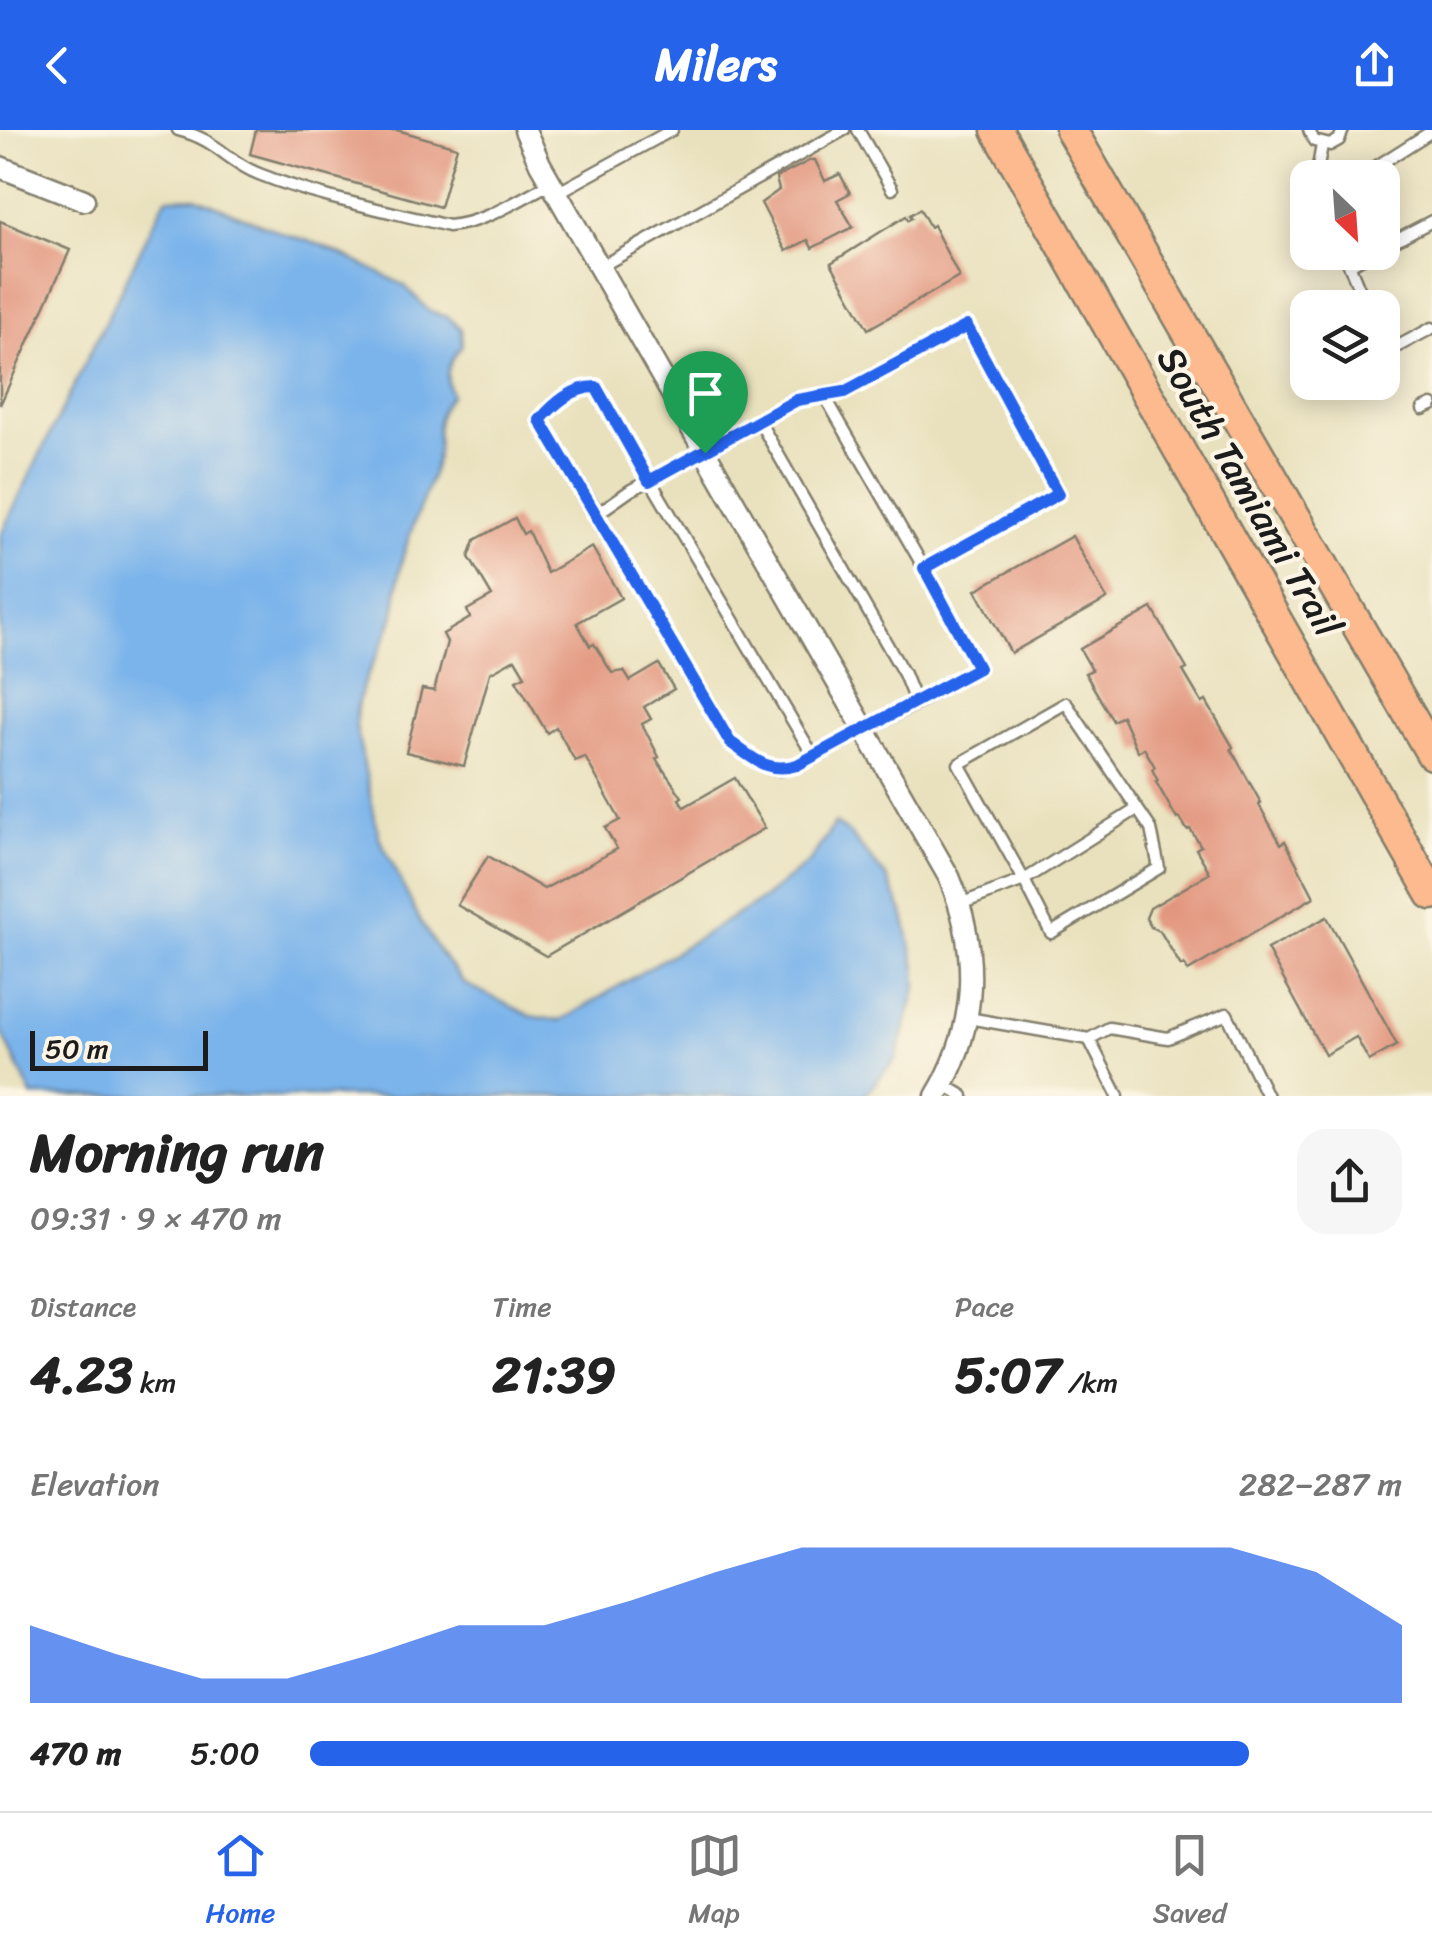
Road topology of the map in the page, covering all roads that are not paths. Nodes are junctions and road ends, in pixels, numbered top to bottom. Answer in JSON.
{"nodes":[{"id":1,"x":178,"y":130,"type":"edge"},
{"id":2,"x":525,"y":130,"type":"edge"},
{"id":3,"x":672,"y":130,"type":"edge"},
{"id":4,"x":844,"y":130,"type":"edge"},
{"id":5,"x":858,"y":130,"type":"edge"},
{"id":6,"x":997,"y":130,"type":"edge"},
{"id":7,"x":1072,"y":130,"type":"edge"},
{"id":8,"x":1310,"y":130,"type":"edge"},
{"id":9,"x":1343,"y":130,"type":"edge"},
{"id":10,"x":1432,"y":131,"type":"edge"},
{"id":11,"x":213,"y":136,"type":"edge"},
{"id":12,"x":1322,"y":145,"type":"junction"},
{"id":13,"x":1319,"y":160,"type":"edge"},
{"id":14,"x":1386,"y":160,"type":"edge"},
{"id":15,"x":0,"y":167,"type":"edge"},
{"id":16,"x":554,"y":188,"type":"junction"},
{"id":17,"x":892,"y":189,"type":"dead end"},
{"id":18,"x":84,"y":200,"type":"dead end"},
{"id":19,"x":1432,"y":221,"type":"edge"},
{"id":20,"x":1400,"y":238,"type":"edge"},
{"id":21,"x":599,"y":268,"type":"junction"},
{"id":22,"x":1432,"y":328,"type":"edge"},
{"id":23,"x":1400,"y":345,"type":"edge"},
{"id":24,"x":824,"y":396,"type":"junction"},
{"id":25,"x":759,"y":422,"type":"junction"},
{"id":26,"x":705,"y":453,"type":"junction"},
{"id":27,"x":649,"y":481,"type":"junction"},
{"id":28,"x":598,"y":513,"type":"junction"},
{"id":29,"x":924,"y":568,"type":"junction"},
{"id":30,"x":916,"y":704,"type":"junction"},
{"id":31,"x":864,"y":732,"type":"junction"},
{"id":32,"x":1432,"y":754,"type":"edge"},
{"id":33,"x":814,"y":757,"type":"junction"},
{"id":34,"x":1137,"y":809,"type":"junction"},
{"id":35,"x":1024,"y":880,"type":"junction"},
{"id":36,"x":1432,"y":894,"type":"edge"},
{"id":37,"x":960,"y":904,"type":"junction"},
{"id":38,"x":968,"y":1018,"type":"junction"},
{"id":39,"x":1088,"y":1039,"type":"junction"},
{"id":40,"x":940,"y":1090,"type":"edge"},
{"id":41,"x":964,"y":1096,"type":"edge"},
{"id":42,"x":1118,"y":1096,"type":"edge"},
{"id":43,"x":1267,"y":1096,"type":"edge"}],
"edges":[{"from":1,"to":11,"type":"lane"},
{"from":2,"to":16,"type":"street"},
{"from":3,"to":16,"type":"lane"},
{"from":4,"to":21,"type":"lane"},
{"from":5,"to":17,"type":"lane"},
{"from":6,"to":36,"type":"main road","name":"South Tamiami Trail"},
{"from":7,"to":32,"type":"main road","name":"South Tamiami Trail"},
{"from":8,"to":12,"type":"lane"},
{"from":9,"to":12,"type":"lane"},
{"from":10,"to":14,"type":"lane"},
{"from":11,"to":16,"type":"lane"},
{"from":12,"to":13,"type":"lane"},
{"from":15,"to":18,"type":"street"},
{"from":16,"to":21,"type":"street"},
{"from":19,"to":20,"type":"lane"},
{"from":21,"to":26,"type":"street"},
{"from":22,"to":23,"type":"lane"},
{"from":24,"to":25,"type":"lane"},
{"from":24,"to":29,"type":"lane"},
{"from":24,"to":29,"type":"lane"},
{"from":25,"to":26,"type":"lane"},
{"from":25,"to":30,"type":"lane"},
{"from":26,"to":27,"type":"lane"},
{"from":26,"to":31,"type":"street"},
{"from":27,"to":28,"type":"lane"},
{"from":27,"to":28,"type":"lane"},
{"from":27,"to":33,"type":"lane"},
{"from":28,"to":33,"type":"lane"},
{"from":29,"to":30,"type":"lane"},
{"from":30,"to":31,"type":"lane"},
{"from":31,"to":33,"type":"lane"},
{"from":31,"to":37,"type":"street"},
{"from":34,"to":35,"type":"lane"},
{"from":34,"to":35,"type":"lane"},
{"from":34,"to":35,"type":"lane"},
{"from":35,"to":37,"type":"lane"},
{"from":37,"to":38,"type":"street"},
{"from":38,"to":39,"type":"lane"},
{"from":38,"to":40,"type":"street"},
{"from":39,"to":42,"type":"lane"},
{"from":39,"to":43,"type":"lane"},
{"from":40,"to":41,"type":"lane"}]}
